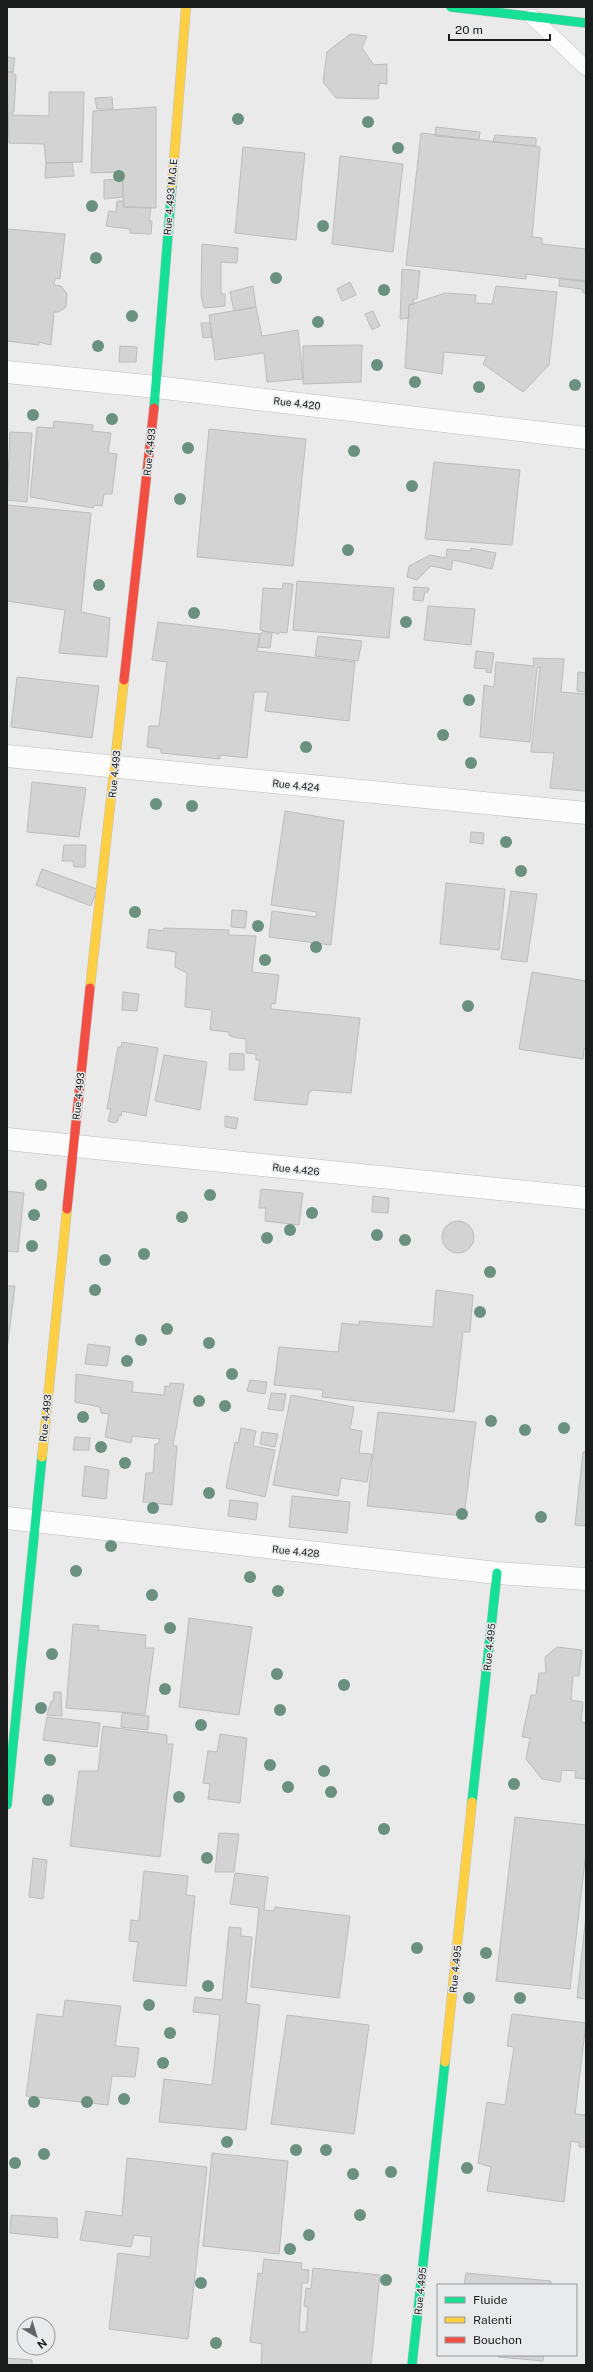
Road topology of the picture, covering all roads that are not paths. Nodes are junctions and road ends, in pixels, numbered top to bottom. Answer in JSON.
{"nodes":[{"id":1,"x":186,"y":7,"type":"edge"},
{"id":2,"x":451,"y":7,"type":"edge"},
{"id":3,"x":532,"y":17,"type":"junction"},
{"id":4,"x":586,"y":23,"type":"edge"},
{"id":5,"x":586,"y":68,"type":"edge"},
{"id":6,"x":7,"y":372,"type":"edge"},
{"id":7,"x":156,"y":387,"type":"junction"},
{"id":8,"x":586,"y":438,"type":"edge"},
{"id":9,"x":7,"y":756,"type":"edge"},
{"id":10,"x":114,"y":768,"type":"junction"},
{"id":11,"x":586,"y":813,"type":"edge"},
{"id":12,"x":7,"y":1139,"type":"edge"},
{"id":13,"x":73,"y":1146,"type":"junction"},
{"id":14,"x":586,"y":1198,"type":"edge"},
{"id":15,"x":7,"y":1518,"type":"edge"},
{"id":16,"x":34,"y":1521,"type":"junction"},
{"id":17,"x":497,"y":1573,"type":"junction"},
{"id":18,"x":586,"y":1579,"type":"edge"},
{"id":19,"x":7,"y":1805,"type":"edge"},
{"id":20,"x":412,"y":2365,"type":"edge"}],
"edges":[{"from":1,"to":7,"type":"main road","name":"Rue 4.493 M.G.E"},
{"from":2,"to":3,"type":"main road"},
{"from":3,"to":4,"type":"main road"},
{"from":3,"to":5,"type":"lane"},
{"from":6,"to":7,"type":"street","name":"Rue 4.420"},
{"from":7,"to":8,"type":"street","name":"Rue 4.420"},
{"from":7,"to":10,"type":"main road","name":"Rue 4.493"},
{"from":9,"to":10,"type":"street","name":"Rue 4.424"},
{"from":10,"to":11,"type":"street","name":"Rue 4.424"},
{"from":10,"to":13,"type":"main road","name":"Rue 4.493"},
{"from":12,"to":13,"type":"street","name":"Rue 4.426"},
{"from":13,"to":14,"type":"street","name":"Rue 4.426"},
{"from":13,"to":16,"type":"main road","name":"Rue 4.493"},
{"from":15,"to":16,"type":"street","name":"Rue 4.428"},
{"from":16,"to":17,"type":"street","name":"Rue 4.428"},
{"from":16,"to":19,"type":"main road","name":"Rue 4.493"},
{"from":17,"to":18,"type":"street","name":"Rue 4.428"},
{"from":17,"to":20,"type":"main road","name":"Rue 4.495"}]}
